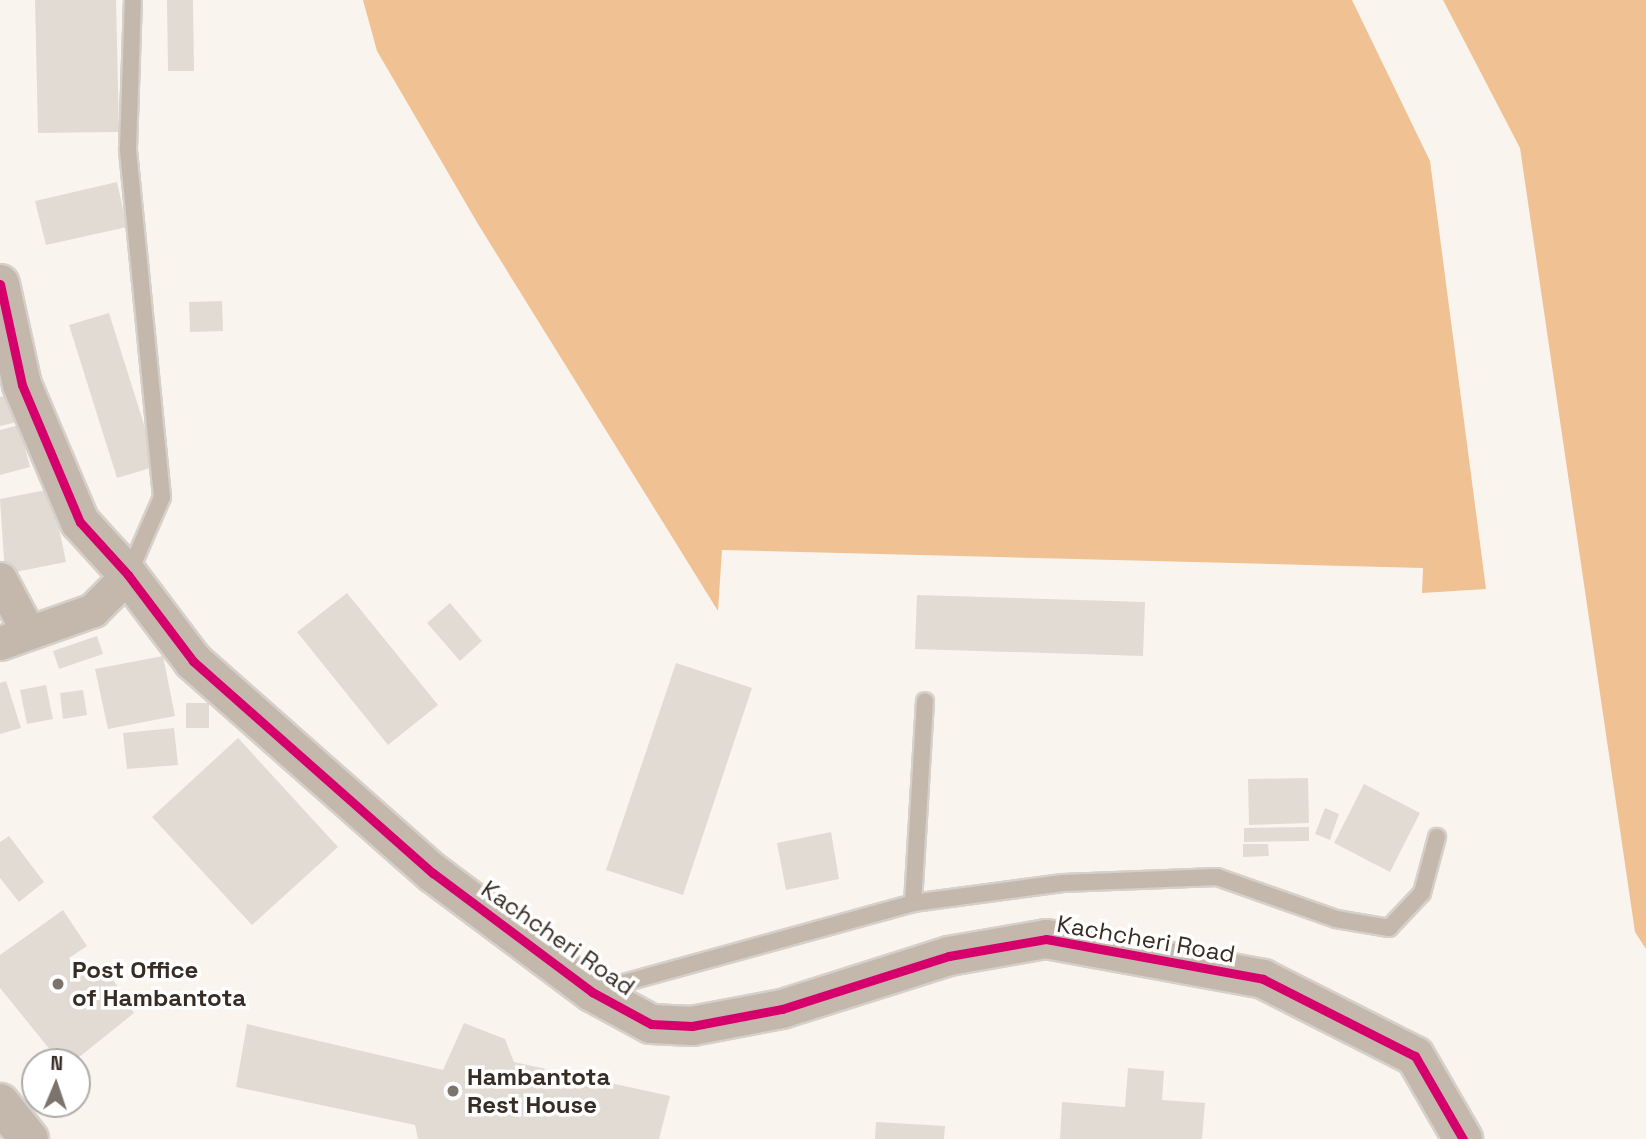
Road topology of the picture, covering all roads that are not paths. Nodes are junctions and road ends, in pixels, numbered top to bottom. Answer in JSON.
{"nodes":[{"id":1,"x":133,"y":0,"type":"edge"},
{"id":2,"x":0,"y":284,"type":"edge"},
{"id":3,"x":128,"y":575,"type":"junction"},
{"id":4,"x":0,"y":579,"type":"edge"},
{"id":5,"x":13,"y":636,"type":"edge"},
{"id":6,"x":925,"y":701,"type":"dead end"},
{"id":7,"x":1437,"y":837,"type":"dead end"},
{"id":8,"x":914,"y":904,"type":"junction"},
{"id":9,"x":592,"y":992,"type":"junction"},
{"id":10,"x":0,"y":1103,"type":"edge"},
{"id":11,"x":29,"y":1139,"type":"edge"},
{"id":12,"x":1463,"y":1139,"type":"edge"}],
"edges":[{"from":1,"to":3,"type":"lane"},
{"from":2,"to":3,"type":"street","name":"Kachcheri Road"},
{"from":3,"to":5,"type":"street"},
{"from":3,"to":9,"type":"street","name":"Kachcheri Road"},
{"from":4,"to":5,"type":"street"},
{"from":6,"to":8,"type":"lane"},
{"from":7,"to":8,"type":"lane"},
{"from":8,"to":9,"type":"lane"},
{"from":9,"to":12,"type":"street","name":"Kachcheri Road"},
{"from":10,"to":11,"type":"street"}]}
